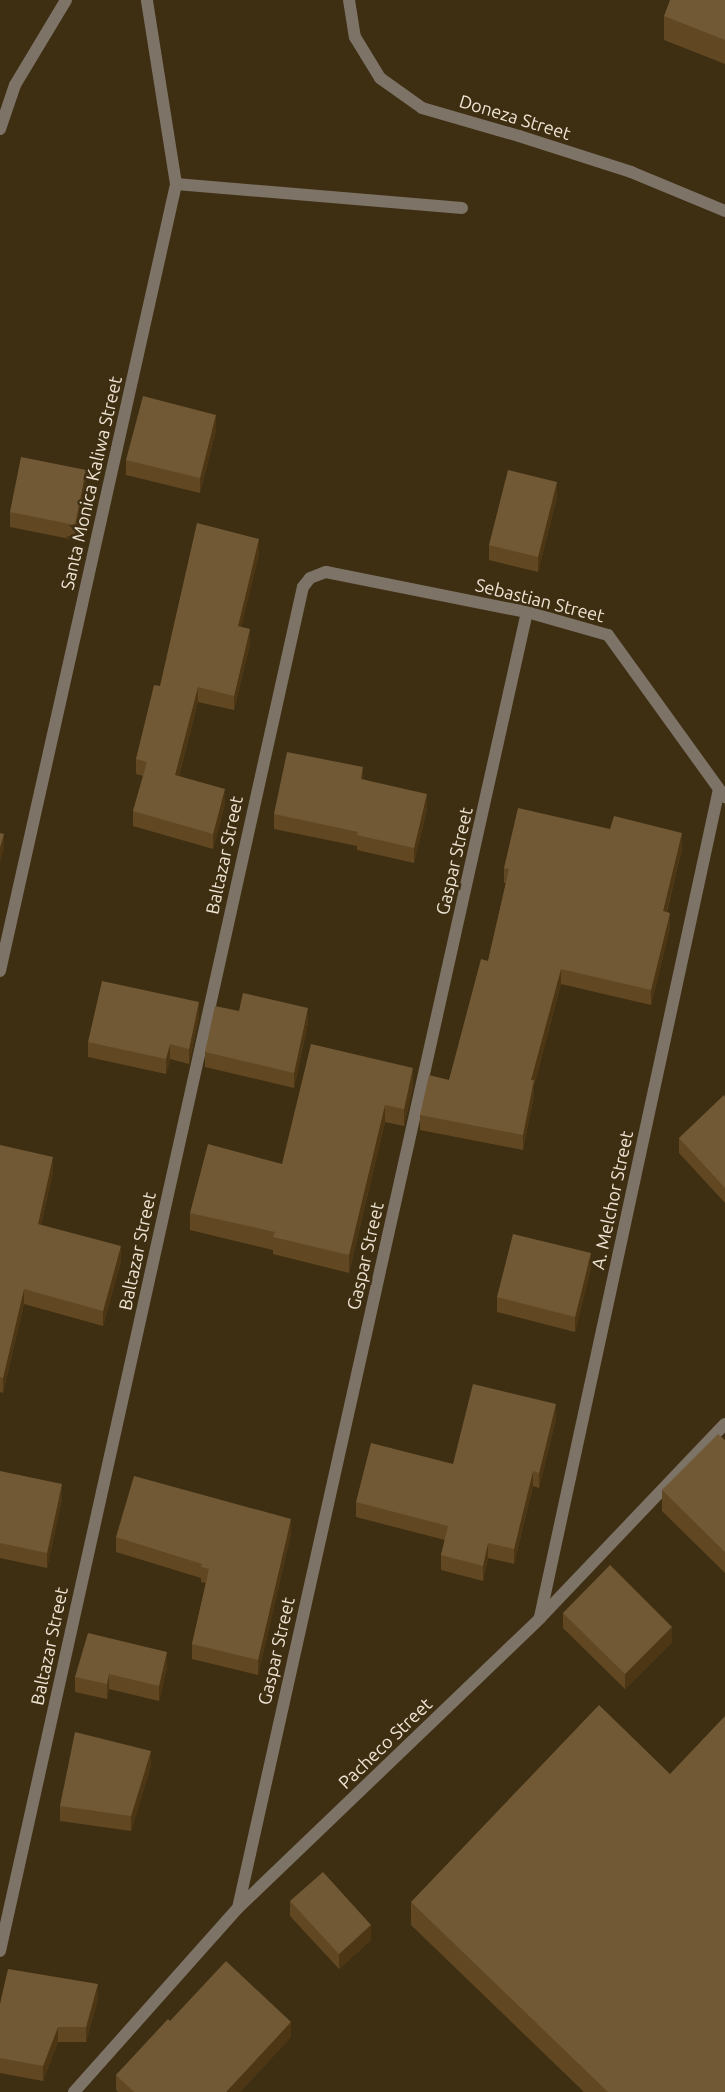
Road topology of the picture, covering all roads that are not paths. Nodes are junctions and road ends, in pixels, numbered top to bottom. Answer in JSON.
{"nodes":[{"id":1,"x":66,"y":0,"type":"edge"},
{"id":2,"x":147,"y":0,"type":"edge"},
{"id":3,"x":349,"y":0,"type":"edge"},
{"id":4,"x":0,"y":129,"type":"edge"},
{"id":5,"x":176,"y":184,"type":"junction"},
{"id":6,"x":462,"y":208,"type":"dead end"},
{"id":7,"x":725,"y":211,"type":"edge"},
{"id":8,"x":326,"y":572,"type":"joint"},
{"id":9,"x":527,"y":612,"type":"junction"},
{"id":10,"x":722,"y":793,"type":"edge"},
{"id":11,"x":6,"y":921,"type":"edge"},
{"id":12,"x":0,"y":971,"type":"edge"},
{"id":13,"x":725,"y":1424,"type":"edge"},
{"id":14,"x":540,"y":1618,"type":"junction"},
{"id":15,"x":238,"y":1908,"type":"junction"},
{"id":16,"x":0,"y":1951,"type":"edge"},
{"id":17,"x":74,"y":2092,"type":"edge"}],
"edges":[{"from":1,"to":4,"type":"street"},
{"from":2,"to":5,"type":"street","name":"Santa Monica Kaliwa Street"},
{"from":3,"to":7,"type":"street","name":"Doneza Street"},
{"from":5,"to":6,"type":"street"},
{"from":5,"to":11,"type":"street","name":"Santa Monica Kaliwa Street"},
{"from":8,"to":9,"type":"street","name":"Sebastian Street"},
{"from":8,"to":16,"type":"street","name":"Baltazar Street"},
{"from":9,"to":10,"type":"street","name":"Sebastian Street"},
{"from":9,"to":15,"type":"street","name":"Gaspar Street"},
{"from":10,"to":14,"type":"street","name":"A. Melchor Street"},
{"from":11,"to":12,"type":"street","name":"Santa Monica Kaliwa Street"},
{"from":13,"to":14,"type":"street","name":"Pacheco Street"},
{"from":14,"to":15,"type":"street","name":"Pacheco Street"},
{"from":15,"to":17,"type":"street","name":"Pacheco Street"}]}
